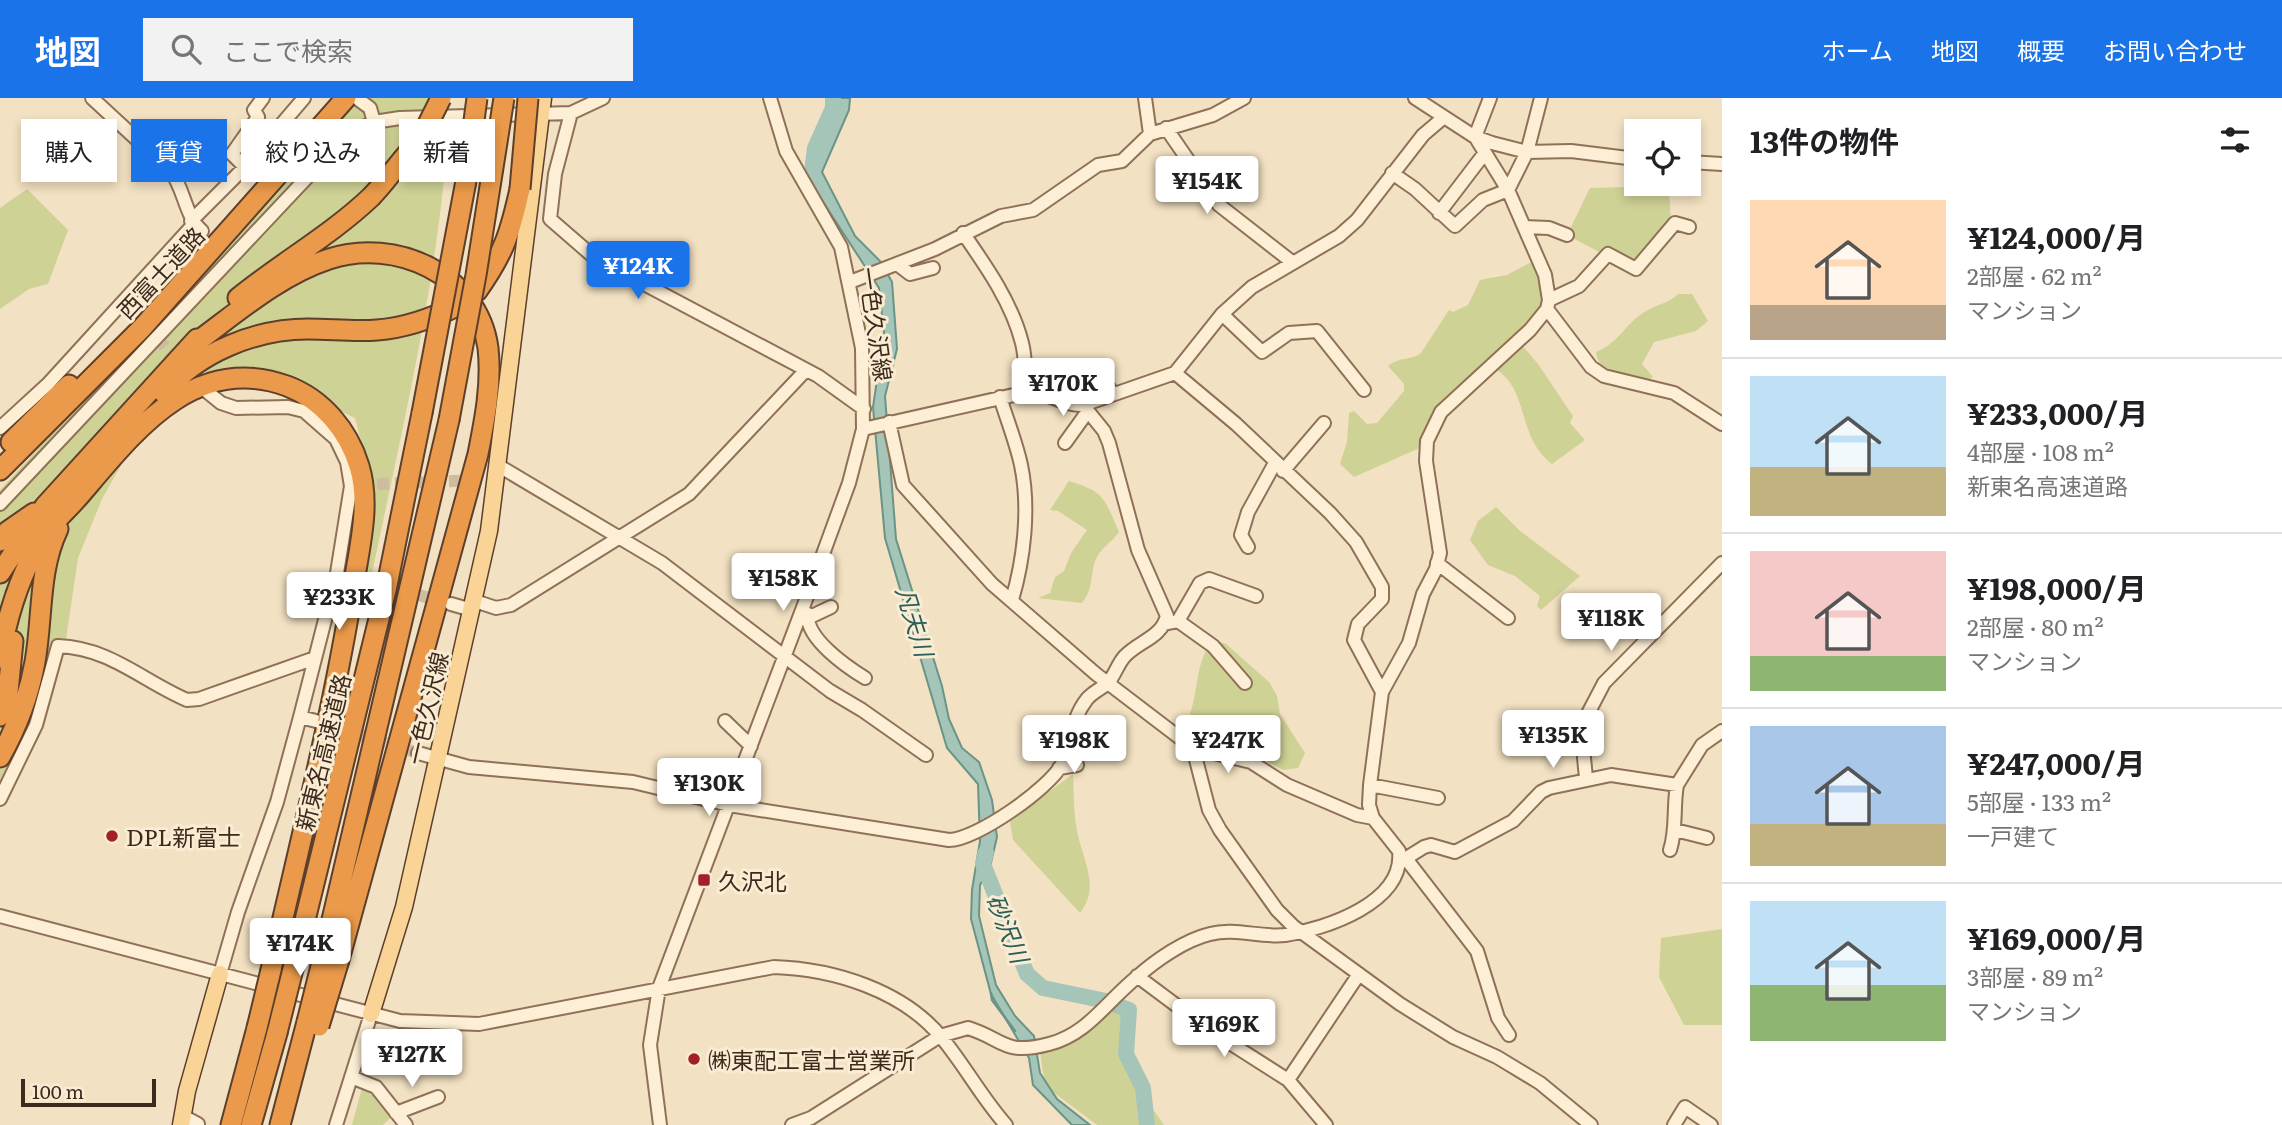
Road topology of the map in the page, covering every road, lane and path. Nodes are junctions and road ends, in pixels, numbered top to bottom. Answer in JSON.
{"nodes":[{"id":1,"x":92,"y":98,"type":"edge"},
{"id":2,"x":263,"y":98,"type":"edge"},
{"id":3,"x":304,"y":98,"type":"edge"},
{"id":4,"x":329,"y":98,"type":"edge"},
{"id":5,"x":441,"y":98,"type":"edge"},
{"id":6,"x":477,"y":98,"type":"edge"},
{"id":7,"x":504,"y":98,"type":"edge"},
{"id":8,"x":528,"y":98,"type":"edge"},
{"id":9,"x":603,"y":98,"type":"edge"},
{"id":10,"x":770,"y":98,"type":"edge"},
{"id":11,"x":1146,"y":98,"type":"edge"},
{"id":12,"x":1244,"y":98,"type":"edge"},
{"id":13,"x":1490,"y":98,"type":"edge"},
{"id":14,"x":1541,"y":98,"type":"edge"},
{"id":15,"x":353,"y":99,"type":"edge"},
{"id":16,"x":1420,"y":99,"type":"edge"},
{"id":17,"x":543,"y":105,"type":"edge"},
{"id":18,"x":571,"y":113,"type":"junction"},
{"id":19,"x":1443,"y":118,"type":"junction"},
{"id":20,"x":257,"y":119,"type":"edge"},
{"id":21,"x":286,"y":119,"type":"edge"},
{"id":22,"x":372,"y":119,"type":"edge"},
{"id":23,"x":385,"y":120,"type":"edge"},
{"id":24,"x":1166,"y":128,"type":"junction"},
{"id":25,"x":1150,"y":134,"type":"junction"},
{"id":26,"x":1476,"y":137,"type":"junction"},
{"id":27,"x":241,"y":141,"type":"edge"},
{"id":28,"x":1527,"y":152,"type":"junction"},
{"id":29,"x":1484,"y":154,"type":"junction"},
{"id":30,"x":1624,"y":158,"type":"edge"},
{"id":31,"x":241,"y":163,"type":"edge"},
{"id":32,"x":1701,"y":163,"type":"edge"},
{"id":33,"x":1722,"y":164,"type":"edge"},
{"id":34,"x":241,"y":172,"type":"edge"},
{"id":35,"x":1392,"y":173,"type":"junction"},
{"id":36,"x":300,"y":182,"type":"edge"},
{"id":37,"x":1508,"y":190,"type":"junction"},
{"id":38,"x":1439,"y":213,"type":"junction"},
{"id":39,"x":196,"y":225,"type":"junction"},
{"id":40,"x":1524,"y":227,"type":"junction"},
{"id":41,"x":1689,"y":227,"type":"dead end"},
{"id":42,"x":963,"y":233,"type":"junction"},
{"id":43,"x":1567,"y":235,"type":"dead end"},
{"id":44,"x":1292,"y":262,"type":"junction"},
{"id":45,"x":894,"y":265,"type":"junction"},
{"id":46,"x":933,"y":268,"type":"dead end"},
{"id":47,"x":850,"y":282,"type":"junction"},
{"id":48,"x":477,"y":291,"type":"dead end"},
{"id":49,"x":1548,"y":304,"type":"junction"},
{"id":50,"x":459,"y":305,"type":"dead end"},
{"id":51,"x":1222,"y":314,"type":"junction"},
{"id":52,"x":190,"y":347,"type":"junction"},
{"id":53,"x":806,"y":370,"type":"junction"},
{"id":54,"x":1175,"y":373,"type":"junction"},
{"id":55,"x":1102,"y":377,"type":"dead end"},
{"id":56,"x":205,"y":390,"type":"dead end"},
{"id":57,"x":1364,"y":390,"type":"dead end"},
{"id":58,"x":1027,"y":392,"type":"junction"},
{"id":59,"x":1113,"y":394,"type":"junction"},
{"id":60,"x":1000,"y":397,"type":"junction"},
{"id":61,"x":1086,"y":408,"type":"junction"},
{"id":62,"x":864,"y":409,"type":"junction"},
{"id":63,"x":1720,"y":418,"type":"edge"},
{"id":64,"x":889,"y":422,"type":"junction"},
{"id":65,"x":1324,"y":423,"type":"dead end"},
{"id":66,"x":0,"y":428,"type":"edge"},
{"id":67,"x":138,"y":428,"type":"junction"},
{"id":68,"x":867,"y":428,"type":"junction"},
{"id":69,"x":1065,"y":443,"type":"dead end"},
{"id":70,"x":4,"y":464,"type":"edge"},
{"id":71,"x":1279,"y":467,"type":"junction"},
{"id":72,"x":492,"y":475,"type":"junction"},
{"id":73,"x":0,"y":504,"type":"edge"},
{"id":74,"x":45,"y":506,"type":"junction"},
{"id":75,"x":66,"y":513,"type":"junction"},
{"id":76,"x":616,"y":538,"type":"junction"},
{"id":77,"x":0,"y":541,"type":"edge"},
{"id":78,"x":28,"y":545,"type":"junction"},
{"id":79,"x":1248,"y":547,"type":"dead end"},
{"id":80,"x":1437,"y":563,"type":"junction"},
{"id":81,"x":1722,"y":563,"type":"edge"},
{"id":82,"x":0,"y":573,"type":"edge"},
{"id":83,"x":1256,"y":596,"type":"dead end"},
{"id":84,"x":1012,"y":600,"type":"junction"},
{"id":85,"x":452,"y":604,"type":"tunnel mouth"},
{"id":86,"x":473,"y":606,"type":"junction"},
{"id":87,"x":831,"y":607,"type":"dead end"},
{"id":88,"x":805,"y":613,"type":"junction"},
{"id":89,"x":0,"y":614,"type":"edge"},
{"id":90,"x":1508,"y":618,"type":"dead end"},
{"id":91,"x":1178,"y":621,"type":"junction"},
{"id":92,"x":1164,"y":624,"type":"junction"},
{"id":93,"x":316,"y":657,"type":"junction"},
{"id":94,"x":784,"y":657,"type":"junction"},
{"id":95,"x":0,"y":658,"type":"edge"},
{"id":96,"x":864,"y":678,"type":"dead end"},
{"id":97,"x":1108,"y":683,"type":"junction"},
{"id":98,"x":1245,"y":683,"type":"dead end"},
{"id":99,"x":1382,"y":692,"type":"junction"},
{"id":100,"x":0,"y":716,"type":"edge"},
{"id":101,"x":300,"y":717,"type":"junction"},
{"id":102,"x":316,"y":721,"type":"tunnel mouth"},
{"id":103,"x":724,"y":722,"type":"dead end"},
{"id":104,"x":1722,"y":731,"type":"edge"},
{"id":105,"x":751,"y":747,"type":"junction"},
{"id":106,"x":1193,"y":748,"type":"junction"},
{"id":107,"x":418,"y":753,"type":"tunnel mouth"},
{"id":108,"x":926,"y":755,"type":"dead end"},
{"id":109,"x":0,"y":757,"type":"edge"},
{"id":110,"x":437,"y":759,"type":"junction"},
{"id":111,"x":1077,"y":765,"type":"dead end"},
{"id":112,"x":1059,"y":768,"type":"junction"},
{"id":113,"x":1586,"y":778,"type":"junction"},
{"id":114,"x":1370,"y":785,"type":"junction"},
{"id":115,"x":1677,"y":785,"type":"junction"},
{"id":116,"x":1438,"y":798,"type":"dead end"},
{"id":117,"x":0,"y":799,"type":"edge"},
{"id":118,"x":729,"y":805,"type":"junction"},
{"id":119,"x":1373,"y":818,"type":"junction"},
{"id":120,"x":1675,"y":830,"type":"junction"},
{"id":121,"x":1707,"y":838,"type":"dead end"},
{"id":122,"x":1670,"y":850,"type":"dead end"},
{"id":123,"x":1404,"y":861,"type":"junction"},
{"id":124,"x":0,"y":916,"type":"edge"},
{"id":125,"x":1300,"y":931,"type":"junction"},
{"id":126,"x":332,"y":957,"type":"junction"},
{"id":127,"x":220,"y":974,"type":"junction"},
{"id":128,"x":1359,"y":974,"type":"junction"},
{"id":129,"x":1137,"y":976,"type":"junction"},
{"id":130,"x":659,"y":988,"type":"junction"},
{"id":131,"x":371,"y":1014,"type":"junction"},
{"id":132,"x":313,"y":1024,"type":"junction"},
{"id":133,"x":1509,"y":1035,"type":"dead end"},
{"id":134,"x":940,"y":1036,"type":"junction"},
{"id":135,"x":351,"y":1077,"type":"junction"},
{"id":136,"x":1288,"y":1080,"type":"junction"},
{"id":137,"x":438,"y":1097,"type":"dead end"},
{"id":138,"x":396,"y":1112,"type":"junction"},
{"id":139,"x":182,"y":1121,"type":"edge"},
{"id":140,"x":198,"y":1124,"type":"edge"},
{"id":141,"x":798,"y":1124,"type":"edge"},
{"id":142,"x":231,"y":1125,"type":"edge"},
{"id":143,"x":251,"y":1125,"type":"edge"},
{"id":144,"x":279,"y":1125,"type":"edge"},
{"id":145,"x":288,"y":1125,"type":"edge"},
{"id":146,"x":336,"y":1125,"type":"edge"},
{"id":147,"x":406,"y":1125,"type":"edge"},
{"id":148,"x":660,"y":1125,"type":"edge"},
{"id":149,"x":1006,"y":1125,"type":"edge"},
{"id":150,"x":1326,"y":1125,"type":"edge"},
{"id":151,"x":1591,"y":1125,"type":"edge"},
{"id":152,"x":1674,"y":1125,"type":"edge"},
{"id":153,"x":1711,"y":1125,"type":"edge"}],
"edges":[{"from":1,"to":39,"type":"street"},
{"from":2,"to":20,"type":"street"},
{"from":3,"to":21,"type":"street"},
{"from":4,"to":70,"type":"highway","name":"西富士道路"},
{"from":5,"to":52,"type":"highway","bridge":true},
{"from":6,"to":143,"type":"highway","name":"新東名高速道路","bridge":true},
{"from":7,"to":126,"type":"highway","bridge":true},
{"from":8,"to":48,"type":"highway","bridge":true},
{"from":9,"to":18,"type":"street"},
{"from":10,"to":47,"type":"street","name":"一色久沢線"},
{"from":11,"to":25,"type":"street"},
{"from":12,"to":24,"type":"street"},
{"from":13,"to":26,"type":"street"},
{"from":14,"to":28,"type":"street"},
{"from":15,"to":22,"type":"street"},
{"from":15,"to":70,"type":"highway","name":"西富士道路"},
{"from":16,"to":19,"type":"street"},
{"from":17,"to":18,"type":"street"},
{"from":17,"to":23,"type":"street"},
{"from":17,"to":72,"type":"main road","name":"一色久沢線"},
{"from":18,"to":53,"type":"street"},
{"from":19,"to":26,"type":"street"},
{"from":19,"to":35,"type":"street"},
{"from":24,"to":25,"type":"street"},
{"from":24,"to":44,"type":"street"},
{"from":25,"to":42,"type":"street"},
{"from":26,"to":28,"type":"street"},
{"from":26,"to":29,"type":"street"},
{"from":27,"to":31,"type":"street"},
{"from":28,"to":30,"type":"street"},
{"from":28,"to":37,"type":"street"},
{"from":29,"to":37,"type":"street"},
{"from":29,"to":38,"type":"street"},
{"from":32,"to":33,"type":"street"},
{"from":34,"to":39,"type":"street"},
{"from":35,"to":38,"type":"street"},
{"from":35,"to":44,"type":"street"},
{"from":36,"to":73,"type":"street"},
{"from":37,"to":38,"type":"street"},
{"from":37,"to":40,"type":"street"},
{"from":39,"to":66,"type":"street"},
{"from":40,"to":43,"type":"street"},
{"from":40,"to":49,"type":"street"},
{"from":41,"to":49,"type":"street"},
{"from":42,"to":45,"type":"street"},
{"from":42,"to":58,"type":"street"},
{"from":44,"to":51,"type":"street"},
{"from":45,"to":46,"type":"street"},
{"from":45,"to":47,"type":"street"},
{"from":47,"to":62,"type":"street","name":"一色久沢線"},
{"from":49,"to":63,"type":"street"},
{"from":49,"to":80,"type":"street"},
{"from":50,"to":67,"type":"highway"},
{"from":51,"to":54,"type":"street"},
{"from":51,"to":57,"type":"street"},
{"from":52,"to":74,"type":"highway"},
{"from":52,"to":126,"type":"highway"},
{"from":53,"to":62,"type":"street"},
{"from":53,"to":76,"type":"street"},
{"from":54,"to":59,"type":"street"},
{"from":54,"to":71,"type":"street"},
{"from":55,"to":59,"type":"street"},
{"from":56,"to":93,"type":"street"},
{"from":58,"to":60,"type":"street"},
{"from":58,"to":61,"type":"street"},
{"from":59,"to":61,"type":"street"},
{"from":60,"to":64,"type":"street"},
{"from":60,"to":84,"type":"street"},
{"from":61,"to":69,"type":"street"},
{"from":61,"to":92,"type":"street"},
{"from":62,"to":68,"type":"street","name":"一色久沢線"},
{"from":64,"to":68,"type":"street"},
{"from":64,"to":84,"type":"street"},
{"from":65,"to":71,"type":"street"},
{"from":67,"to":75,"type":"highway"},
{"from":67,"to":142,"type":"highway","bridge":true},
{"from":68,"to":88,"type":"street","name":"一色久沢線"},
{"from":71,"to":79,"type":"street"},
{"from":71,"to":99,"type":"street"},
{"from":72,"to":76,"type":"street"},
{"from":72,"to":86,"type":"main road","name":"一色久沢線"},
{"from":74,"to":77,"type":"highway"},
{"from":74,"to":78,"type":"highway"},
{"from":75,"to":78,"type":"highway"},
{"from":75,"to":109,"type":"highway"},
{"from":76,"to":86,"type":"street"},
{"from":76,"to":94,"type":"street"},
{"from":78,"to":82,"type":"highway"},
{"from":78,"to":89,"type":"highway"},
{"from":78,"to":95,"type":"highway"},
{"from":78,"to":100,"type":"highway"},
{"from":80,"to":90,"type":"street"},
{"from":80,"to":99,"type":"street"},
{"from":81,"to":113,"type":"street"},
{"from":83,"to":91,"type":"street"},
{"from":84,"to":97,"type":"street"},
{"from":85,"to":86,"type":"street"},
{"from":86,"to":110,"type":"main road","name":"一色久沢線"},
{"from":87,"to":88,"type":"street"},
{"from":88,"to":94,"type":"street","name":"一色久沢線"},
{"from":88,"to":96,"type":"street"},
{"from":91,"to":92,"type":"street"},
{"from":91,"to":98,"type":"street"},
{"from":92,"to":97,"type":"street"},
{"from":93,"to":101,"type":"street"},
{"from":93,"to":117,"type":"street"},
{"from":94,"to":105,"type":"street","name":"一色久沢線"},
{"from":94,"to":108,"type":"street"},
{"from":97,"to":106,"type":"street"},
{"from":97,"to":112,"type":"street"},
{"from":99,"to":114,"type":"street"},
{"from":101,"to":102,"type":"street"},
{"from":101,"to":127,"type":"street"},
{"from":103,"to":105,"type":"street"},
{"from":104,"to":115,"type":"street"},
{"from":105,"to":118,"type":"street","name":"一色久沢線"},
{"from":106,"to":119,"type":"street"},
{"from":106,"to":125,"type":"street"},
{"from":107,"to":110,"type":"street"},
{"from":110,"to":118,"type":"street"},
{"from":110,"to":131,"type":"main road","name":"一色久沢線"},
{"from":111,"to":112,"type":"street"},
{"from":112,"to":118,"type":"street"},
{"from":113,"to":115,"type":"street"},
{"from":113,"to":123,"type":"street"},
{"from":114,"to":116,"type":"street"},
{"from":114,"to":119,"type":"street"},
{"from":115,"to":120,"type":"street"},
{"from":118,"to":130,"type":"street","name":"一色久沢線"},
{"from":119,"to":123,"type":"street"},
{"from":120,"to":121,"type":"street"},
{"from":120,"to":122,"type":"street"},
{"from":123,"to":125,"type":"street"},
{"from":123,"to":133,"type":"street"},
{"from":124,"to":127,"type":"street"},
{"from":125,"to":128,"type":"street"},
{"from":125,"to":129,"type":"street"},
{"from":126,"to":132,"type":"highway","bridge":true},
{"from":127,"to":131,"type":"street"},
{"from":127,"to":139,"type":"main road"},
{"from":128,"to":136,"type":"street"},
{"from":128,"to":151,"type":"street"},
{"from":129,"to":134,"type":"street"},
{"from":129,"to":136,"type":"street"},
{"from":130,"to":131,"type":"street"},
{"from":130,"to":134,"type":"street"},
{"from":130,"to":148,"type":"street","name":"一色久沢線"},
{"from":131,"to":135,"type":"street"},
{"from":132,"to":144,"type":"highway"},
{"from":132,"to":145,"type":"highway"},
{"from":134,"to":141,"type":"street"},
{"from":134,"to":149,"type":"street"},
{"from":135,"to":138,"type":"street"},
{"from":135,"to":146,"type":"street"},
{"from":136,"to":150,"type":"street"},
{"from":137,"to":138,"type":"street"},
{"from":138,"to":147,"type":"street"},
{"from":139,"to":140,"type":"street"},
{"from":152,"to":153,"type":"street"}]}
